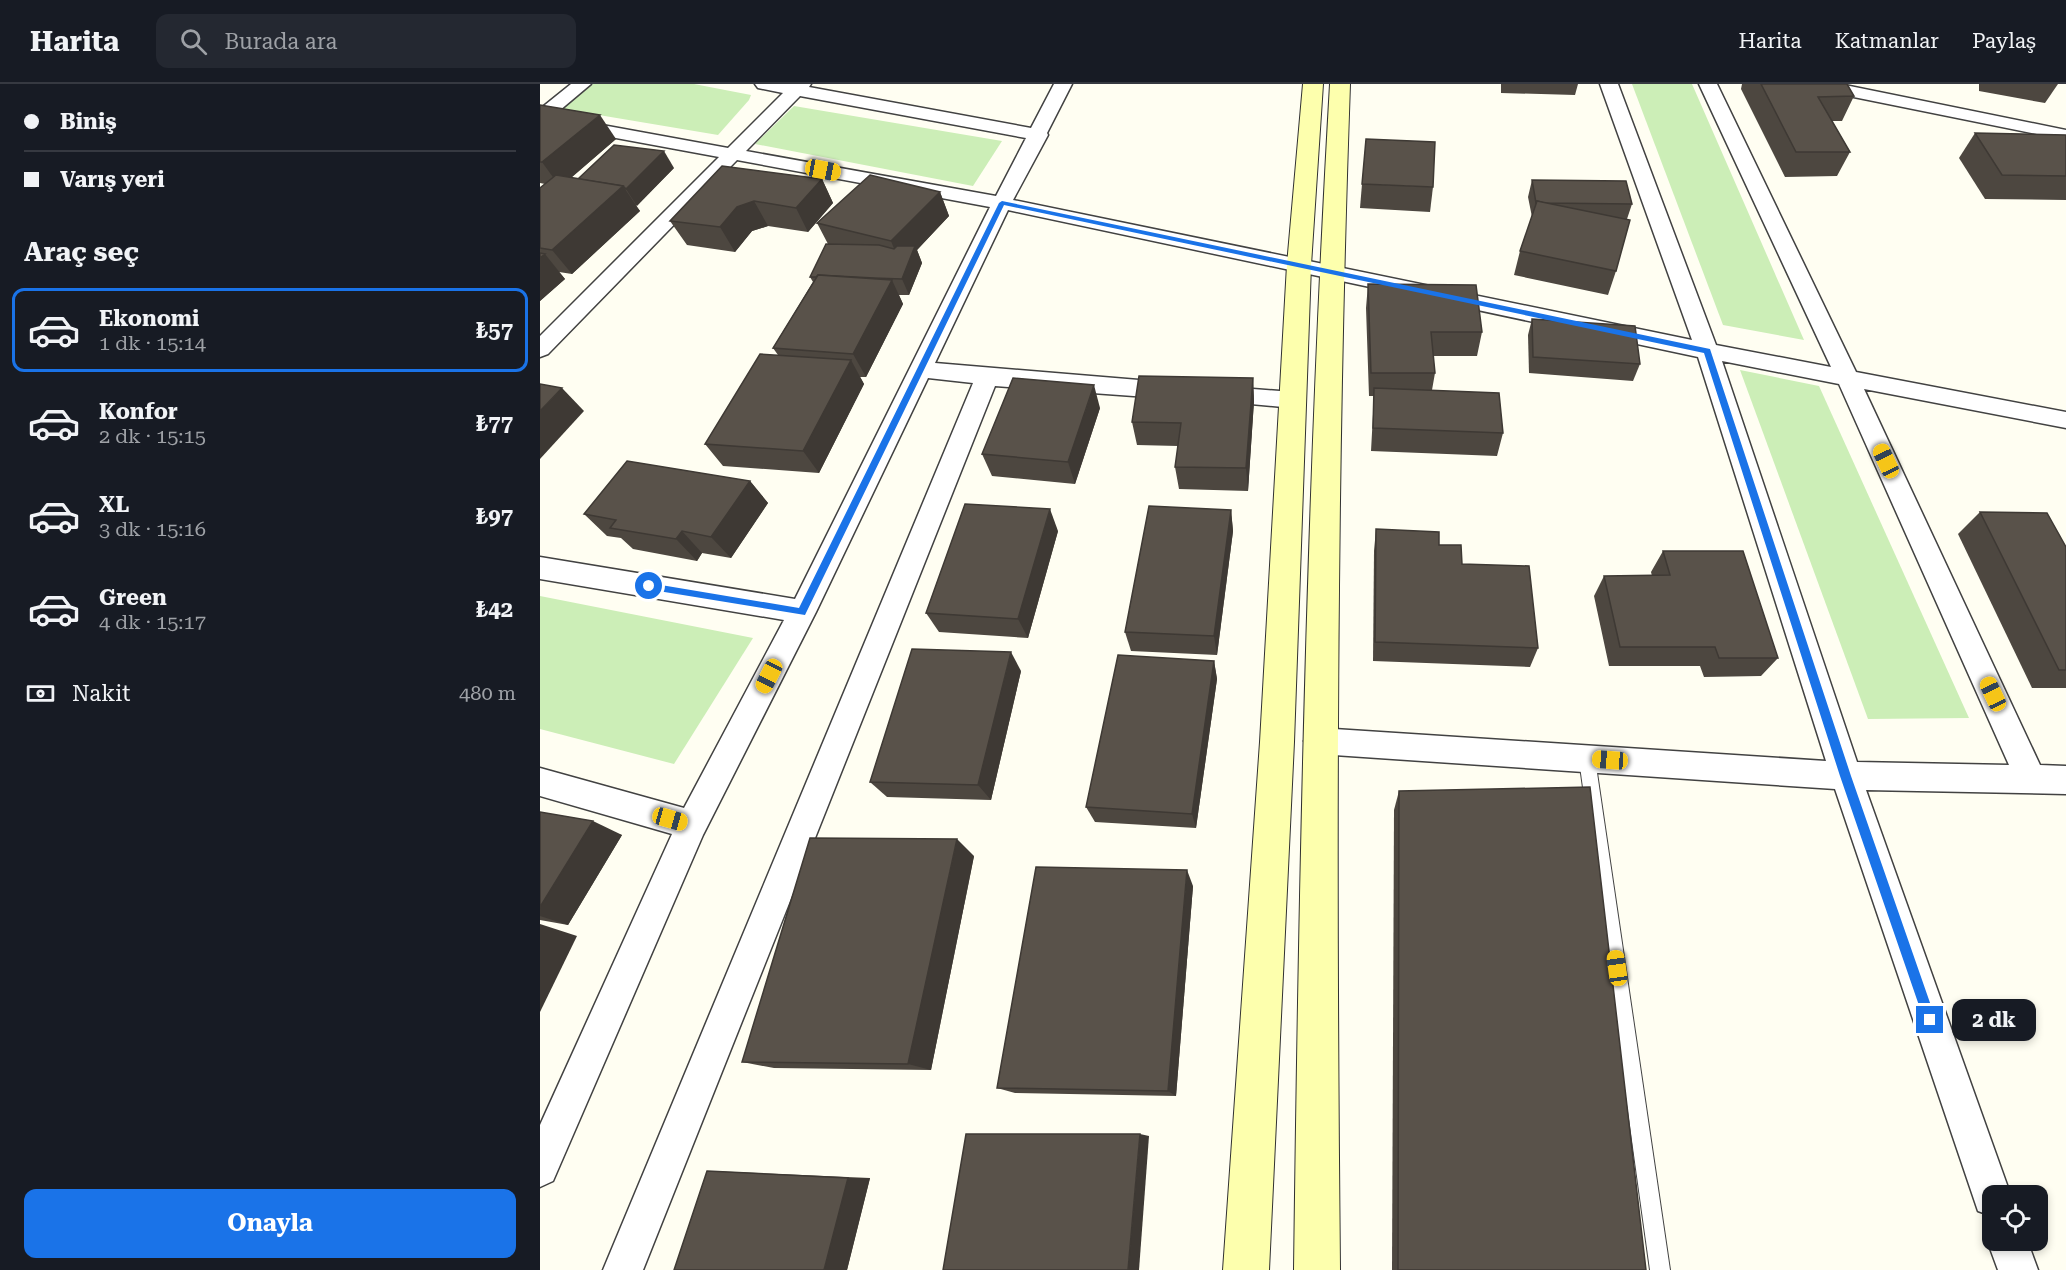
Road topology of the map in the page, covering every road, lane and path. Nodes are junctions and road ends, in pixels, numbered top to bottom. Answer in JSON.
{"nodes":[{"id":1,"x":582,"y":84,"type":"edge"},
{"id":2,"x":764,"y":84,"type":"edge"},
{"id":3,"x":1063,"y":84,"type":"edge"},
{"id":4,"x":1313,"y":84,"type":"edge"},
{"id":5,"x":1340,"y":84,"type":"edge"},
{"id":6,"x":1609,"y":84,"type":"edge"},
{"id":7,"x":1707,"y":84,"type":"edge"},
{"id":8,"x":1814,"y":84,"type":"edge"},
{"id":9,"x":799,"y":87,"type":"edge"},
{"id":10,"x":540,"y":118,"type":"edge"},
{"id":11,"x":1038,"y":135,"type":"junction"},
{"id":12,"x":2066,"y":135,"type":"edge"},
{"id":13,"x":734,"y":154,"type":"junction"},
{"id":14,"x":1002,"y":203,"type":"junction"},
{"id":15,"x":1315,"y":269,"type":"junction"},
{"id":16,"x":540,"y":349,"type":"edge"},
{"id":17,"x":1707,"y":351,"type":"junction"},
{"id":18,"x":921,"y":369,"type":"junction"},
{"id":19,"x":1847,"y":376,"type":"junction"},
{"id":20,"x":987,"y":377,"type":"junction"},
{"id":21,"x":1293,"y":400,"type":"junction"},
{"id":22,"x":2066,"y":420,"type":"edge"},
{"id":23,"x":540,"y":568,"type":"edge"},
{"id":24,"x":802,"y":612,"type":"junction"},
{"id":25,"x":1320,"y":741,"type":"junction"},
{"id":26,"x":1587,"y":759,"type":"junction"},
{"id":27,"x":1846,"y":776,"type":"junction"},
{"id":28,"x":2031,"y":779,"type":"junction"},
{"id":29,"x":2066,"y":780,"type":"edge"},
{"id":30,"x":540,"y":782,"type":"edge"},
{"id":31,"x":692,"y":825,"type":"junction"},
{"id":32,"x":540,"y":1168,"type":"edge"},
{"id":33,"x":1988,"y":1185,"type":"edge"},
{"id":34,"x":2011,"y":1251,"type":"edge"},
{"id":35,"x":622,"y":1270,"type":"edge"},
{"id":36,"x":1246,"y":1270,"type":"edge"},
{"id":37,"x":1317,"y":1270,"type":"edge"},
{"id":38,"x":1660,"y":1270,"type":"edge"},
{"id":39,"x":2018,"y":1270,"type":"edge"}],
"edges":[{"from":1,"to":10,"type":"street"},
{"from":2,"to":9,"type":"street"},
{"from":3,"to":11,"type":"street"},
{"from":4,"to":15,"type":"street"},
{"from":5,"to":15,"type":"street"},
{"from":6,"to":17,"type":"street"},
{"from":7,"to":19,"type":"street"},
{"from":8,"to":12,"type":"street"},
{"from":9,"to":11,"type":"street"},
{"from":9,"to":13,"type":"street"},
{"from":10,"to":13,"type":"street"},
{"from":11,"to":14,"type":"street"},
{"from":13,"to":14,"type":"street"},
{"from":13,"to":16,"type":"street"},
{"from":14,"to":15,"type":"street"},
{"from":14,"to":18,"type":"street"},
{"from":15,"to":17,"type":"street"},
{"from":15,"to":21,"type":"street"},
{"from":15,"to":25,"type":"street"},
{"from":17,"to":19,"type":"street"},
{"from":17,"to":27,"type":"street"},
{"from":18,"to":20,"type":"street"},
{"from":18,"to":24,"type":"street"},
{"from":19,"to":22,"type":"street"},
{"from":19,"to":28,"type":"street"},
{"from":20,"to":21,"type":"street"},
{"from":20,"to":35,"type":"street"},
{"from":21,"to":36,"type":"street"},
{"from":23,"to":24,"type":"street"},
{"from":24,"to":31,"type":"street"},
{"from":25,"to":26,"type":"street"},
{"from":25,"to":37,"type":"street"},
{"from":26,"to":27,"type":"street"},
{"from":26,"to":38,"type":"lane"},
{"from":27,"to":28,"type":"street"},
{"from":27,"to":33,"type":"street"},
{"from":28,"to":29,"type":"street"},
{"from":30,"to":31,"type":"street"},
{"from":31,"to":32,"type":"street"},
{"from":34,"to":39,"type":"street"}]}
